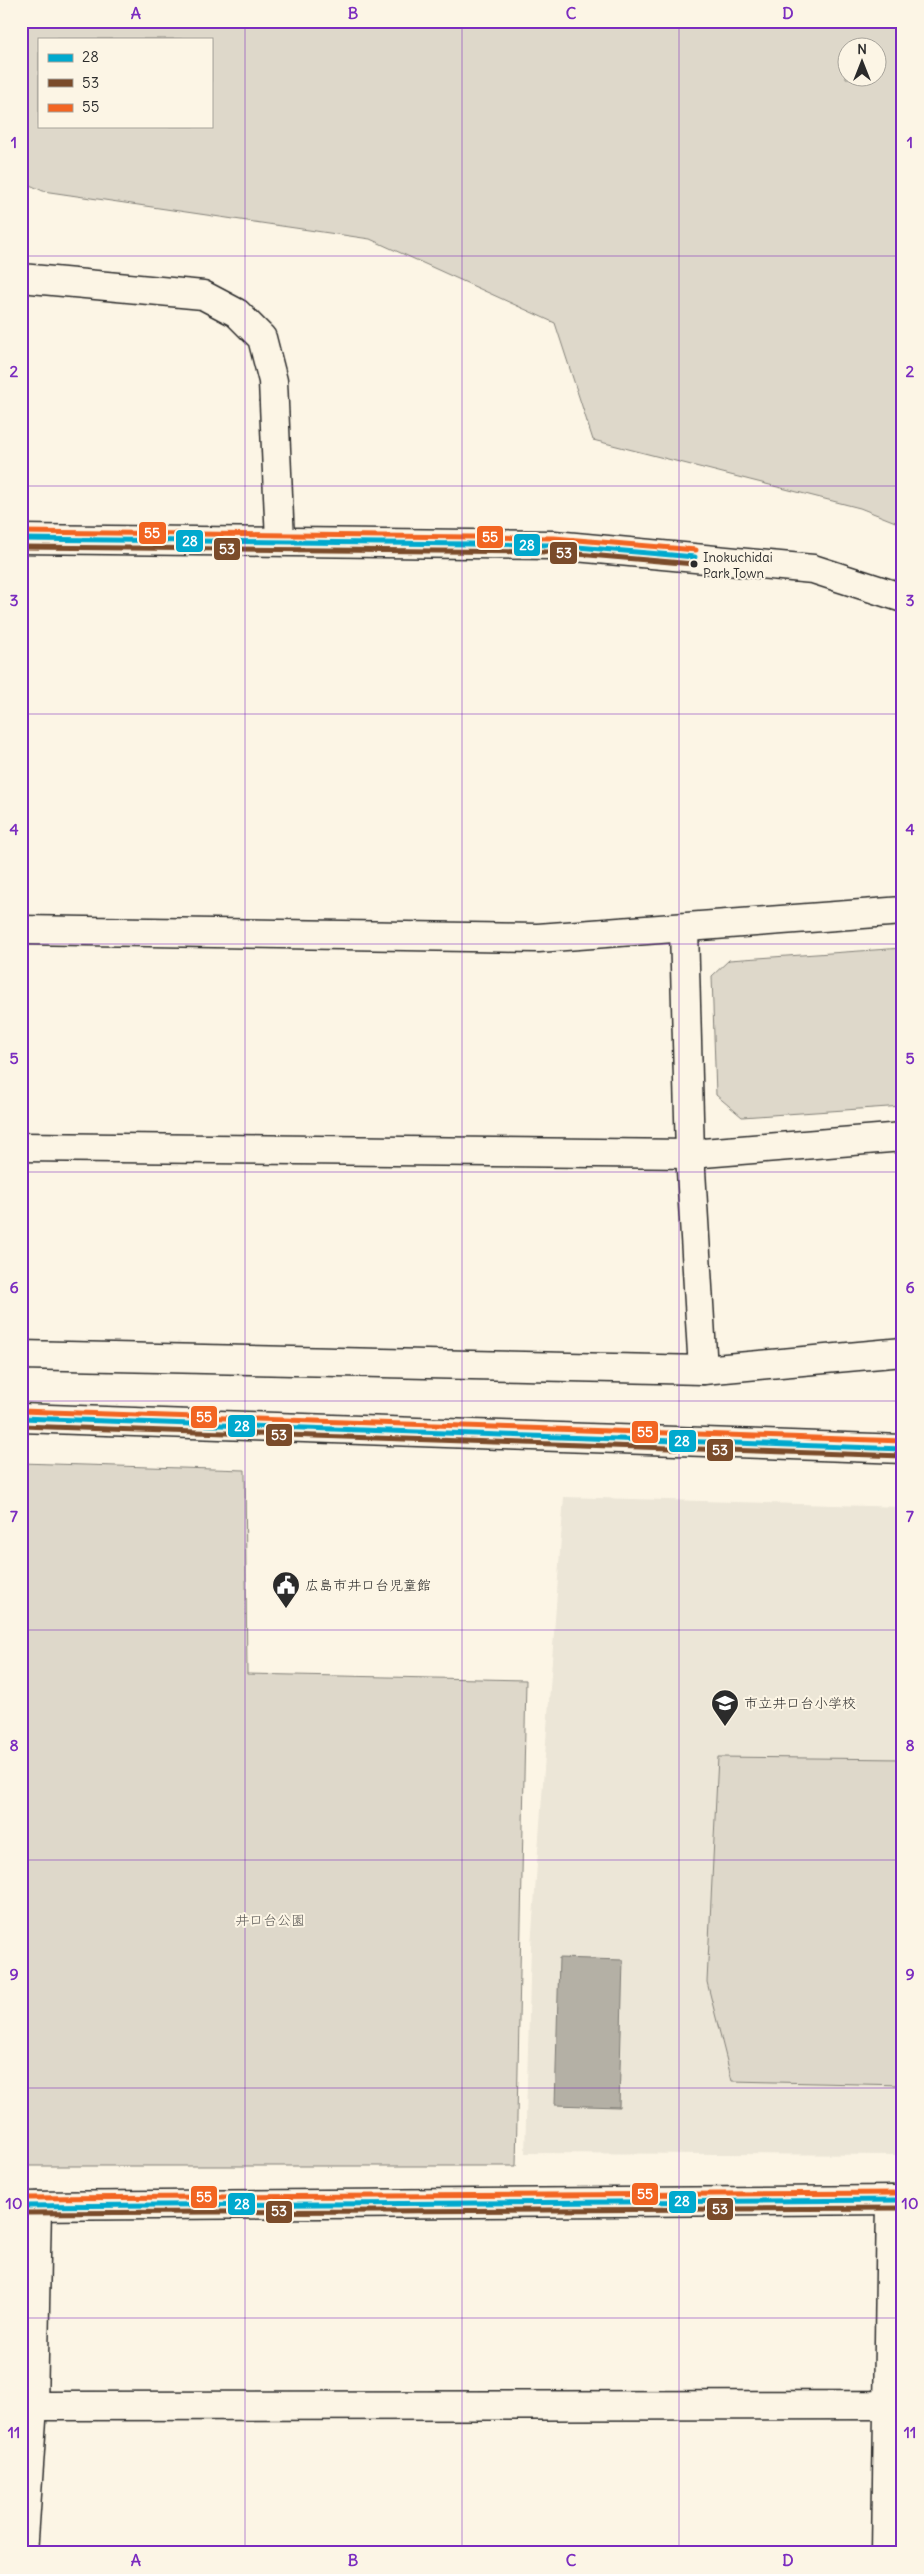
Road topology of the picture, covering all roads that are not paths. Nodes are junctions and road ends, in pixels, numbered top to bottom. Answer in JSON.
{"nodes":[{"id":1,"x":21,"y":278,"type":"edge"},
{"id":2,"x":21,"y":539,"type":"edge"},
{"id":3,"x":280,"y":542,"type":"junction"},
{"id":4,"x":903,"y":598,"type":"edge"},
{"id":5,"x":903,"y":911,"type":"edge"},
{"id":6,"x":684,"y":929,"type":"junction"},
{"id":7,"x":21,"y":930,"type":"edge"},
{"id":8,"x":903,"y":1137,"type":"edge"},
{"id":9,"x":21,"y":1147,"type":"edge"},
{"id":10,"x":690,"y":1154,"type":"junction"},
{"id":11,"x":903,"y":1352,"type":"edge"},
{"id":12,"x":21,"y":1355,"type":"edge"},
{"id":13,"x":703,"y":1370,"type":"junction"},
{"id":14,"x":21,"y":1418,"type":"edge"},
{"id":15,"x":903,"y":1449,"type":"edge"},
{"id":16,"x":897,"y":2200,"type":"edge"},
{"id":17,"x":29,"y":2206,"type":"edge"},
{"id":18,"x":896,"y":2402,"type":"edge"},
{"id":19,"x":33,"y":2406,"type":"junction"},
{"id":20,"x":24,"y":2553,"type":"edge"},
{"id":21,"x":886,"y":2553,"type":"edge"}],
"edges":[{"from":1,"to":3,"type":"street"},
{"from":2,"to":3,"type":"street"},
{"from":3,"to":4,"type":"street"},
{"from":5,"to":6,"type":"street"},
{"from":6,"to":7,"type":"street"},
{"from":6,"to":10,"type":"street"},
{"from":8,"to":10,"type":"street"},
{"from":9,"to":10,"type":"street"},
{"from":10,"to":13,"type":"street"},
{"from":11,"to":13,"type":"street"},
{"from":12,"to":13,"type":"street"},
{"from":14,"to":15,"type":"street"},
{"from":16,"to":17,"type":"street"},
{"from":16,"to":18,"type":"street"},
{"from":17,"to":19,"type":"street"},
{"from":18,"to":19,"type":"street"},
{"from":18,"to":21,"type":"street"},
{"from":19,"to":20,"type":"street"}]}
